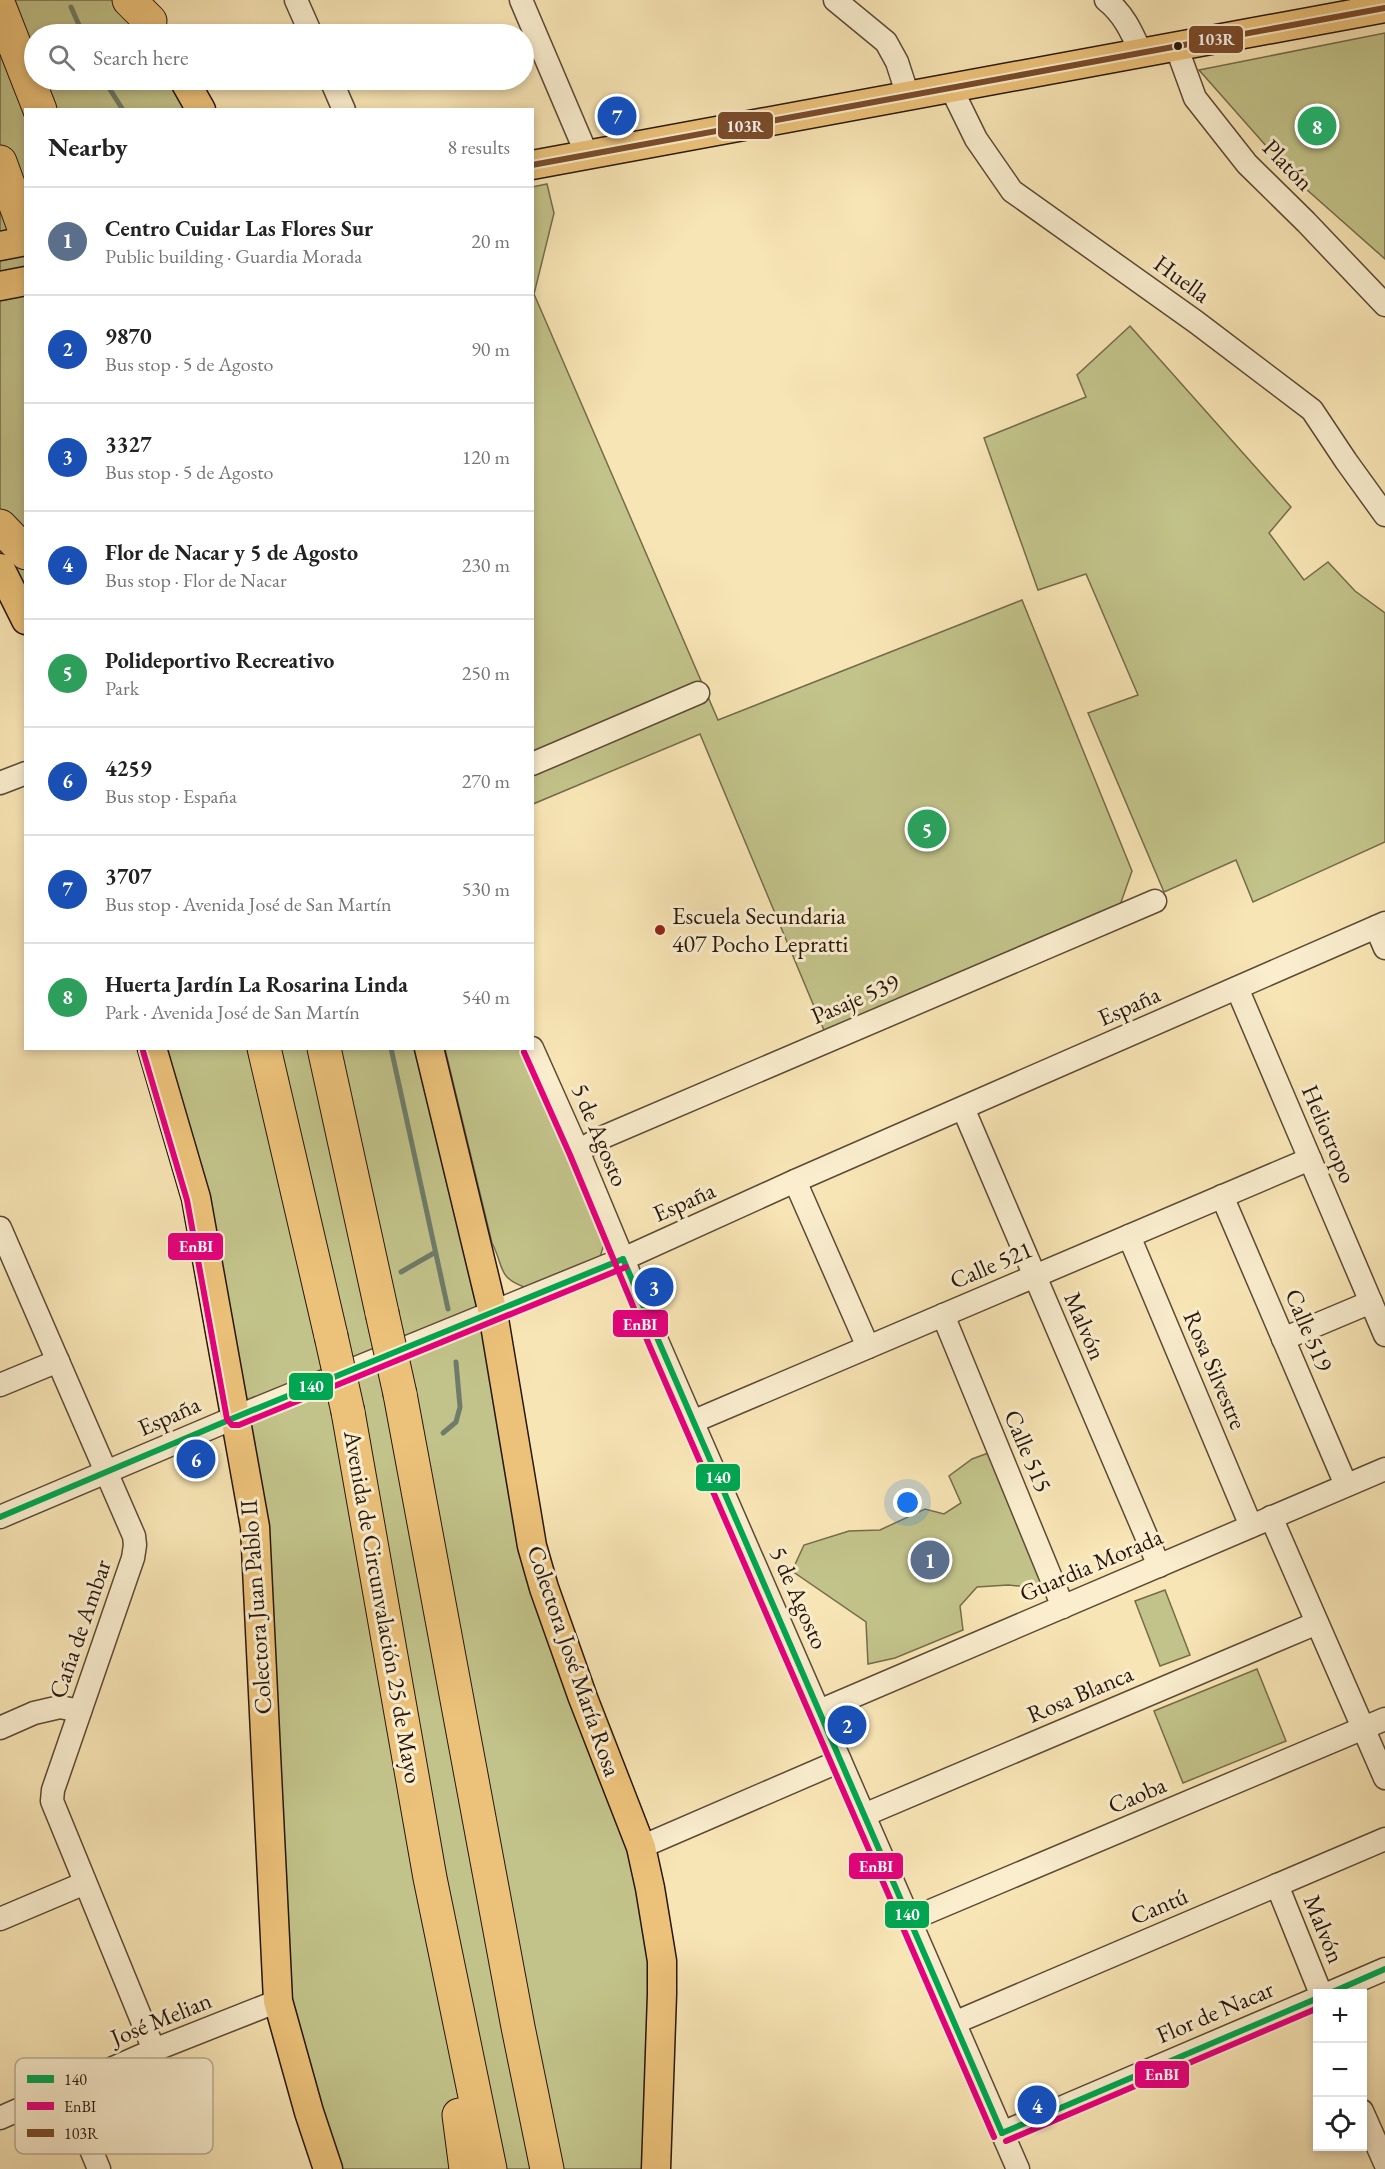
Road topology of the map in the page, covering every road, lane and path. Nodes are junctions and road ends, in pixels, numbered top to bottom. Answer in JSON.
{"nodes":[{"id":1,"x":296,"y":0,"type":"edge"},
{"id":2,"x":521,"y":0,"type":"edge"},
{"id":3,"x":835,"y":0,"type":"edge"},
{"id":4,"x":1106,"y":0,"type":"edge"},
{"id":5,"x":0,"y":8,"type":"edge"},
{"id":6,"x":1385,"y":8,"type":"edge"},
{"id":7,"x":307,"y":24,"type":"edge"},
{"id":8,"x":531,"y":24,"type":"edge"},
{"id":9,"x":534,"y":31,"type":"edge"},
{"id":10,"x":1176,"y":46,"type":"junction"},
{"id":11,"x":1141,"y":53,"type":"junction"},
{"id":12,"x":24,"y":69,"type":"edge"},
{"id":13,"x":951,"y":87,"type":"junction"},
{"id":14,"x":32,"y":90,"type":"edge"},
{"id":15,"x":190,"y":90,"type":"edge"},
{"id":16,"x":335,"y":90,"type":"edge"},
{"id":17,"x":908,"y":96,"type":"junction"},
{"id":18,"x":39,"y":108,"type":"edge"},
{"id":19,"x":200,"y":108,"type":"edge"},
{"id":20,"x":343,"y":108,"type":"edge"},
{"id":21,"x":587,"y":155,"type":"junction"},
{"id":22,"x":0,"y":162,"type":"edge"},
{"id":23,"x":534,"y":165,"type":"edge"},
{"id":24,"x":24,"y":227,"type":"edge"},
{"id":25,"x":24,"y":241,"type":"edge"},
{"id":26,"x":0,"y":246,"type":"edge"},
{"id":27,"x":24,"y":281,"type":"edge"},
{"id":28,"x":0,"y":286,"type":"edge"},
{"id":29,"x":1385,"y":305,"type":"edge"},
{"id":30,"x":1385,"y":515,"type":"edge"},
{"id":31,"x":0,"y":526,"type":"edge"},
{"id":32,"x":24,"y":551,"type":"edge"},
{"id":33,"x":0,"y":568,"type":"edge"},
{"id":34,"x":24,"y":616,"type":"edge"},
{"id":35,"x":698,"y":693,"type":"dead end"},
{"id":36,"x":534,"y":763,"type":"edge"},
{"id":37,"x":24,"y":774,"type":"edge"},
{"id":38,"x":0,"y":783,"type":"edge"},
{"id":39,"x":1155,"y":901,"type":"dead end"},
{"id":40,"x":1380,"y":925,"type":"edge"},
{"id":41,"x":1385,"y":948,"type":"edge"},
{"id":42,"x":1238,"y":988,"type":"junction"},
{"id":43,"x":153,"y":1050,"type":"edge"},
{"id":44,"x":324,"y":1050,"type":"edge"},
{"id":45,"x":429,"y":1050,"type":"edge"},
{"id":46,"x":533,"y":1050,"type":"edge"},
{"id":47,"x":265,"y":1056,"type":"edge"},
{"id":48,"x":963,"y":1108,"type":"junction"},
{"id":49,"x":578,"y":1151,"type":"junction"},
{"id":50,"x":1310,"y":1159,"type":"junction"},
{"id":51,"x":795,"y":1181,"type":"junction"},
{"id":52,"x":1222,"y":1196,"type":"junction"},
{"id":53,"x":0,"y":1228,"type":"edge"},
{"id":54,"x":1129,"y":1236,"type":"junction"},
{"id":55,"x":623,"y":1259,"type":"junction"},
{"id":56,"x":7,"y":1261,"type":"edge"},
{"id":57,"x":1034,"y":1276,"type":"junction"},
{"id":58,"x":1371,"y":1302,"type":"junction"},
{"id":59,"x":493,"y":1313,"type":"junction"},
{"id":60,"x":943,"y":1315,"type":"junction"},
{"id":61,"x":1385,"y":1335,"type":"edge"},
{"id":62,"x":1283,"y":1339,"type":"junction"},
{"id":63,"x":868,"y":1347,"type":"junction"},
{"id":64,"x":58,"y":1361,"type":"junction"},
{"id":65,"x":0,"y":1385,"type":"edge"},
{"id":66,"x":236,"y":1417,"type":"junction"},
{"id":67,"x":692,"y":1422,"type":"junction"},
{"id":68,"x":1385,"y":1469,"type":"edge"},
{"id":69,"x":107,"y":1473,"type":"junction"},
{"id":70,"x":1346,"y":1485,"type":"junction"},
{"id":71,"x":0,"y":1517,"type":"edge"},
{"id":72,"x":1261,"y":1522,"type":"junction"},
{"id":73,"x":1159,"y":1566,"type":"junction"},
{"id":74,"x":1063,"y":1606,"type":"junction"},
{"id":75,"x":1317,"y":1623,"type":"junction"},
{"id":76,"x":80,"y":1711,"type":"junction"},
{"id":77,"x":819,"y":1712,"type":"junction"},
{"id":78,"x":1385,"y":1719,"type":"edge"},
{"id":79,"x":0,"y":1728,"type":"edge"},
{"id":80,"x":1363,"y":1728,"type":"junction"},
{"id":81,"x":840,"y":1761,"type":"junction"},
{"id":82,"x":1385,"y":1779,"type":"edge"},
{"id":83,"x":864,"y":1815,"type":"junction"},
{"id":84,"x":1385,"y":1839,"type":"edge"},
{"id":85,"x":642,"y":1847,"type":"junction"},
{"id":86,"x":430,"y":1878,"type":"junction"},
{"id":87,"x":85,"y":1883,"type":"junction"},
{"id":88,"x":1277,"y":1885,"type":"junction"},
{"id":89,"x":0,"y":1919,"type":"edge"},
{"id":90,"x":909,"y":1920,"type":"junction"},
{"id":91,"x":1385,"y":1969,"type":"edge"},
{"id":92,"x":1316,"y":1989,"type":"edge"},
{"id":93,"x":1339,"y":1989,"type":"edge"},
{"id":94,"x":278,"y":2001,"type":"junction"},
{"id":95,"x":1313,"y":2001,"type":"edge"},
{"id":96,"x":954,"y":2023,"type":"junction"},
{"id":97,"x":154,"y":2050,"type":"junction"},
{"id":98,"x":136,"y":2058,"type":"edge"},
{"id":99,"x":15,"y":2111,"type":"edge"},
{"id":100,"x":0,"y":2118,"type":"edge"},
{"id":101,"x":1367,"y":2122,"type":"edge"},
{"id":102,"x":1002,"y":2133,"type":"junction"},
{"id":103,"x":93,"y":2154,"type":"edge"},
{"id":104,"x":1385,"y":2163,"type":"edge"},
{"id":105,"x":99,"y":2169,"type":"edge"},
{"id":106,"x":328,"y":2169,"type":"edge"},
{"id":107,"x":466,"y":2169,"type":"edge"},
{"id":108,"x":490,"y":2169,"type":"edge"},
{"id":109,"x":547,"y":2169,"type":"edge"},
{"id":110,"x":656,"y":2169,"type":"edge"},
{"id":111,"x":1018,"y":2169,"type":"edge"}],
"edges":[{"from":1,"to":7,"type":"street"},
{"from":2,"to":8,"type":"street"},
{"from":3,"to":17,"type":"street"},
{"from":4,"to":11,"type":"street"},
{"from":5,"to":12,"type":"highway"},
{"from":6,"to":10,"type":"main road"},
{"from":9,"to":21,"type":"street"},
{"from":10,"to":11,"type":"main road"},
{"from":10,"to":29,"type":"street","name":"Platón"},
{"from":11,"to":13,"type":"main road"},
{"from":13,"to":17,"type":"main road"},
{"from":13,"to":30,"type":"street","name":"Huella"},
{"from":14,"to":18,"type":"highway"},
{"from":15,"to":19,"type":"main road"},
{"from":16,"to":20,"type":"street"},
{"from":17,"to":21,"type":"main road"},
{"from":21,"to":23,"type":"main road"},
{"from":22,"to":24,"type":"highway"},
{"from":25,"to":26,"type":"main road"},
{"from":27,"to":28,"type":"main road"},
{"from":31,"to":32,"type":"highway"},
{"from":33,"to":34,"type":"main road"},
{"from":35,"to":36,"type":"street"},
{"from":37,"to":38,"type":"street"},
{"from":39,"to":49,"type":"street","name":"Pasaje 539"},
{"from":40,"to":41,"type":"street"},
{"from":40,"to":42,"type":"street","name":"España"},
{"from":42,"to":48,"type":"street","name":"España"},
{"from":42,"to":50,"type":"street","name":"Heliotropo"},
{"from":43,"to":66,"type":"main road","name":"Colectora Juan Pablo II"},
{"from":44,"to":109,"type":"highway","bridge":true},
{"from":45,"to":59,"type":"main road","name":"Colectora José María Rosa"},
{"from":46,"to":49,"type":"street","name":"5 de Agosto"},
{"from":47,"to":86,"type":"highway","name":"Avenida de Circunvalación 25 de Mayo","bridge":true},
{"from":48,"to":51,"type":"street","name":"España"},
{"from":48,"to":57,"type":"street","name":"Malvón"},
{"from":49,"to":55,"type":"street","name":"5 de Agosto"},
{"from":50,"to":52,"type":"street","name":"Calle 521"},
{"from":50,"to":58,"type":"street","name":"Heliotropo"},
{"from":51,"to":55,"type":"street","name":"España"},
{"from":51,"to":63,"type":"street"},
{"from":52,"to":54,"type":"street","name":"Calle 521"},
{"from":52,"to":62,"type":"street","name":"Calle 519"},
{"from":53,"to":56,"type":"street","name":"Caña de Ambar"},
{"from":54,"to":57,"type":"street","name":"Calle 521"},
{"from":54,"to":72,"type":"street","name":"Rosa Silvestre"},
{"from":55,"to":59,"type":"street","name":"España"},
{"from":55,"to":67,"type":"street","name":"5 de Agosto"},
{"from":56,"to":64,"type":"street","name":"Caña de Ambar"},
{"from":57,"to":60,"type":"street","name":"Calle 521"},
{"from":57,"to":73,"type":"street","name":"Malvón"},
{"from":58,"to":61,"type":"street","name":"Heliotropo"},
{"from":58,"to":62,"type":"street"},
{"from":59,"to":66,"type":"street","name":"España"},
{"from":59,"to":85,"type":"main road","name":"Colectora José María Rosa"},
{"from":60,"to":63,"type":"street","name":"Calle 521"},
{"from":60,"to":74,"type":"street","name":"Calle 515"},
{"from":62,"to":70,"type":"street","name":"Calle 519"},
{"from":63,"to":67,"type":"street","name":"Calle 521"},
{"from":64,"to":65,"type":"street"},
{"from":64,"to":69,"type":"street","name":"Caña de Ambar"},
{"from":66,"to":69,"type":"street","name":"España"},
{"from":66,"to":94,"type":"main road","name":"Colectora Juan Pablo II"},
{"from":67,"to":77,"type":"street","name":"5 de Agosto"},
{"from":68,"to":70,"type":"street","name":"Guardia Morada"},
{"from":69,"to":71,"type":"street","name":"España"},
{"from":69,"to":76,"type":"street","name":"Caña de Ambar"},
{"from":70,"to":72,"type":"street","name":"Guardia Morada"},
{"from":72,"to":73,"type":"street","name":"Guardia Morada"},
{"from":72,"to":75,"type":"street","name":"Rosa Silvestre"},
{"from":73,"to":74,"type":"street","name":"Guardia Morada"},
{"from":74,"to":77,"type":"street","name":"Guardia Morada"},
{"from":75,"to":80,"type":"street","name":"Rosa Silvestre"},
{"from":75,"to":83,"type":"street","name":"Rosa Blanca"},
{"from":76,"to":79,"type":"street"},
{"from":76,"to":87,"type":"street","name":"Caña de Ambar"},
{"from":77,"to":81,"type":"street","name":"5 de Agosto"},
{"from":78,"to":80,"type":"street","name":"Caoba"},
{"from":80,"to":82,"type":"street","name":"Rosa Silvestre"},
{"from":80,"to":90,"type":"street","name":"Caoba"},
{"from":81,"to":83,"type":"street","name":"5 de Agosto"},
{"from":81,"to":85,"type":"street"},
{"from":83,"to":90,"type":"street","name":"5 de Agosto"},
{"from":84,"to":88,"type":"street","name":"Cantú"},
{"from":85,"to":110,"type":"main road","name":"Colectora José María Rosa"},
{"from":86,"to":107,"type":"highway"},
{"from":86,"to":108,"type":"highway","name":"Avenida de Circunvalación 25 de Mayo"},
{"from":87,"to":89,"type":"street"},
{"from":87,"to":97,"type":"street","name":"Caña de Ambar"},
{"from":88,"to":92,"type":"street","name":"Malvón"},
{"from":88,"to":96,"type":"street","name":"Cantú"},
{"from":90,"to":96,"type":"street","name":"5 de Agosto"},
{"from":91,"to":93,"type":"street","name":"Flor de Nacar"},
{"from":94,"to":97,"type":"street","name":"José Melian"},
{"from":94,"to":106,"type":"main road","name":"Colectora Juan Pablo II"},
{"from":95,"to":102,"type":"street","name":"Flor de Nacar"},
{"from":96,"to":102,"type":"street","name":"5 de Agosto"},
{"from":97,"to":98,"type":"street","name":"José Melian"},
{"from":99,"to":100,"type":"street","name":"José Melian"},
{"from":101,"to":104,"type":"street"},
{"from":102,"to":111,"type":"street","name":"5 de Agosto"},
{"from":103,"to":105,"type":"street"}]}
